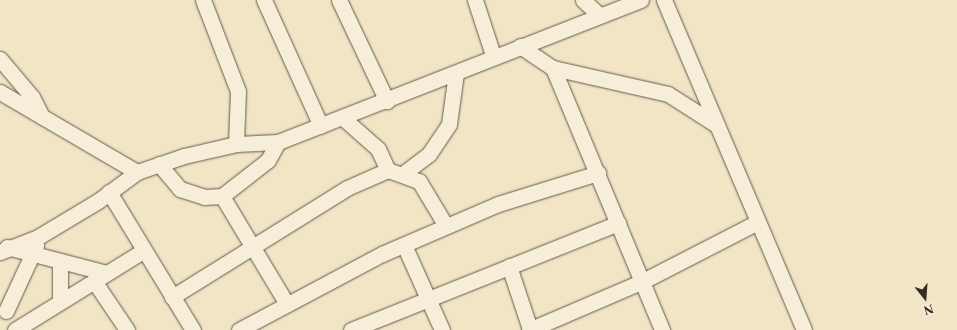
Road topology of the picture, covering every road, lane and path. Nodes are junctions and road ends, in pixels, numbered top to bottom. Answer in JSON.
{"nodes":[{"id":1,"x":203,"y":0,"type":"edge"},
{"id":2,"x":264,"y":0,"type":"edge"},
{"id":3,"x":339,"y":0,"type":"edge"},
{"id":4,"x":475,"y":0,"type":"edge"},
{"id":5,"x":583,"y":0,"type":"edge"},
{"id":6,"x":641,"y":0,"type":"edge"},
{"id":7,"x":664,"y":0,"type":"edge"},
{"id":8,"x":600,"y":16,"type":"junction"},
{"id":9,"x":520,"y":46,"type":"junction"},
{"id":10,"x":493,"y":55,"type":"junction"},
{"id":11,"x":0,"y":59,"type":"edge"},
{"id":12,"x":553,"y":68,"type":"junction"},
{"id":13,"x":456,"y":73,"type":"junction"},
{"id":14,"x":0,"y":92,"type":"edge"},
{"id":15,"x":387,"y":101,"type":"junction"},
{"id":16,"x":42,"y":117,"type":"junction"},
{"id":17,"x":342,"y":118,"type":"junction"},
{"id":18,"x":715,"y":124,"type":"junction"},
{"id":19,"x":321,"y":126,"type":"junction"},
{"id":20,"x":278,"y":142,"type":"junction"},
{"id":21,"x":236,"y":144,"type":"junction"},
{"id":22,"x":159,"y":164,"type":"junction"},
{"id":23,"x":388,"y":170,"type":"junction"},
{"id":24,"x":137,"y":172,"type":"junction"},
{"id":25,"x":404,"y":173,"type":"junction"},
{"id":26,"x":598,"y":173,"type":"junction"},
{"id":27,"x":109,"y":192,"type":"junction"},
{"id":28,"x":222,"y":196,"type":"junction"},
{"id":29,"x":618,"y":223,"type":"junction"},
{"id":30,"x":756,"y":223,"type":"junction"},
{"id":31,"x":446,"y":226,"type":"junction"},
{"id":32,"x":38,"y":238,"type":"junction"},
{"id":33,"x":404,"y":245,"type":"junction"},
{"id":34,"x":253,"y":247,"type":"junction"},
{"id":35,"x":3,"y":248,"type":"edge"},
{"id":36,"x":143,"y":251,"type":"junction"},
{"id":37,"x":33,"y":255,"type":"junction"},
{"id":38,"x":60,"y":261,"type":"junction"},
{"id":39,"x":508,"y":266,"type":"junction"},
{"id":40,"x":107,"y":273,"type":"junction"},
{"id":41,"x":94,"y":281,"type":"junction"},
{"id":42,"x":641,"y":282,"type":"junction"},
{"id":43,"x":172,"y":298,"type":"junction"},
{"id":44,"x":427,"y":298,"type":"junction"},
{"id":45,"x":60,"y":302,"type":"junction"},
{"id":46,"x":287,"y":304,"type":"junction"},
{"id":47,"x":3,"y":307,"type":"edge"},
{"id":48,"x":18,"y":329,"type":"edge"},
{"id":49,"x":127,"y":330,"type":"edge"},
{"id":50,"x":193,"y":330,"type":"edge"},
{"id":51,"x":240,"y":330,"type":"edge"},
{"id":52,"x":351,"y":330,"type":"edge"},
{"id":53,"x":442,"y":330,"type":"edge"},
{"id":54,"x":530,"y":330,"type":"edge"},
{"id":55,"x":662,"y":330,"type":"edge"},
{"id":56,"x":804,"y":330,"type":"edge"}],
"edges":[{"from":1,"to":21,"type":"street"},
{"from":2,"to":19,"type":"street"},
{"from":3,"to":15,"type":"street"},
{"from":4,"to":10,"type":"street"},
{"from":5,"to":8,"type":"street"},
{"from":6,"to":8,"type":"street"},
{"from":7,"to":18,"type":"street"},
{"from":8,"to":9,"type":"street"},
{"from":9,"to":10,"type":"street"},
{"from":9,"to":12,"type":"street"},
{"from":10,"to":13,"type":"street"},
{"from":11,"to":16,"type":"street"},
{"from":12,"to":18,"type":"street"},
{"from":12,"to":26,"type":"street"},
{"from":13,"to":15,"type":"street"},
{"from":13,"to":25,"type":"street"},
{"from":14,"to":16,"type":"street"},
{"from":15,"to":17,"type":"street"},
{"from":16,"to":24,"type":"street"},
{"from":17,"to":19,"type":"street"},
{"from":17,"to":23,"type":"street"},
{"from":18,"to":30,"type":"street"},
{"from":19,"to":20,"type":"street"},
{"from":20,"to":21,"type":"street"},
{"from":20,"to":28,"type":"street"},
{"from":21,"to":22,"type":"street"},
{"from":22,"to":24,"type":"street"},
{"from":22,"to":28,"type":"street"},
{"from":23,"to":25,"type":"street"},
{"from":23,"to":34,"type":"street"},
{"from":24,"to":27,"type":"street"},
{"from":25,"to":31,"type":"street"},
{"from":26,"to":29,"type":"street"},
{"from":26,"to":31,"type":"street"},
{"from":27,"to":32,"type":"street"},
{"from":27,"to":36,"type":"street"},
{"from":28,"to":34,"type":"street"},
{"from":29,"to":39,"type":"street"},
{"from":29,"to":42,"type":"street"},
{"from":30,"to":42,"type":"street"},
{"from":30,"to":56,"type":"street"},
{"from":31,"to":33,"type":"street"},
{"from":32,"to":35,"type":"street"},
{"from":32,"to":37,"type":"street"},
{"from":33,"to":44,"type":"street"},
{"from":33,"to":46,"type":"street"},
{"from":34,"to":43,"type":"street"},
{"from":34,"to":46,"type":"street"},
{"from":35,"to":37,"type":"street"},
{"from":36,"to":40,"type":"street"},
{"from":36,"to":43,"type":"street"},
{"from":37,"to":38,"type":"street"},
{"from":37,"to":47,"type":"street"},
{"from":38,"to":40,"type":"street"},
{"from":38,"to":45,"type":"street"},
{"from":39,"to":44,"type":"street"},
{"from":39,"to":54,"type":"street"},
{"from":40,"to":41,"type":"street"},
{"from":41,"to":45,"type":"street"},
{"from":41,"to":49,"type":"street"},
{"from":42,"to":54,"type":"street"},
{"from":42,"to":55,"type":"street"},
{"from":43,"to":50,"type":"street"},
{"from":44,"to":52,"type":"street"},
{"from":44,"to":53,"type":"street"},
{"from":45,"to":48,"type":"street"},
{"from":46,"to":51,"type":"street"},
{"from":47,"to":48,"type":"street"}]}
